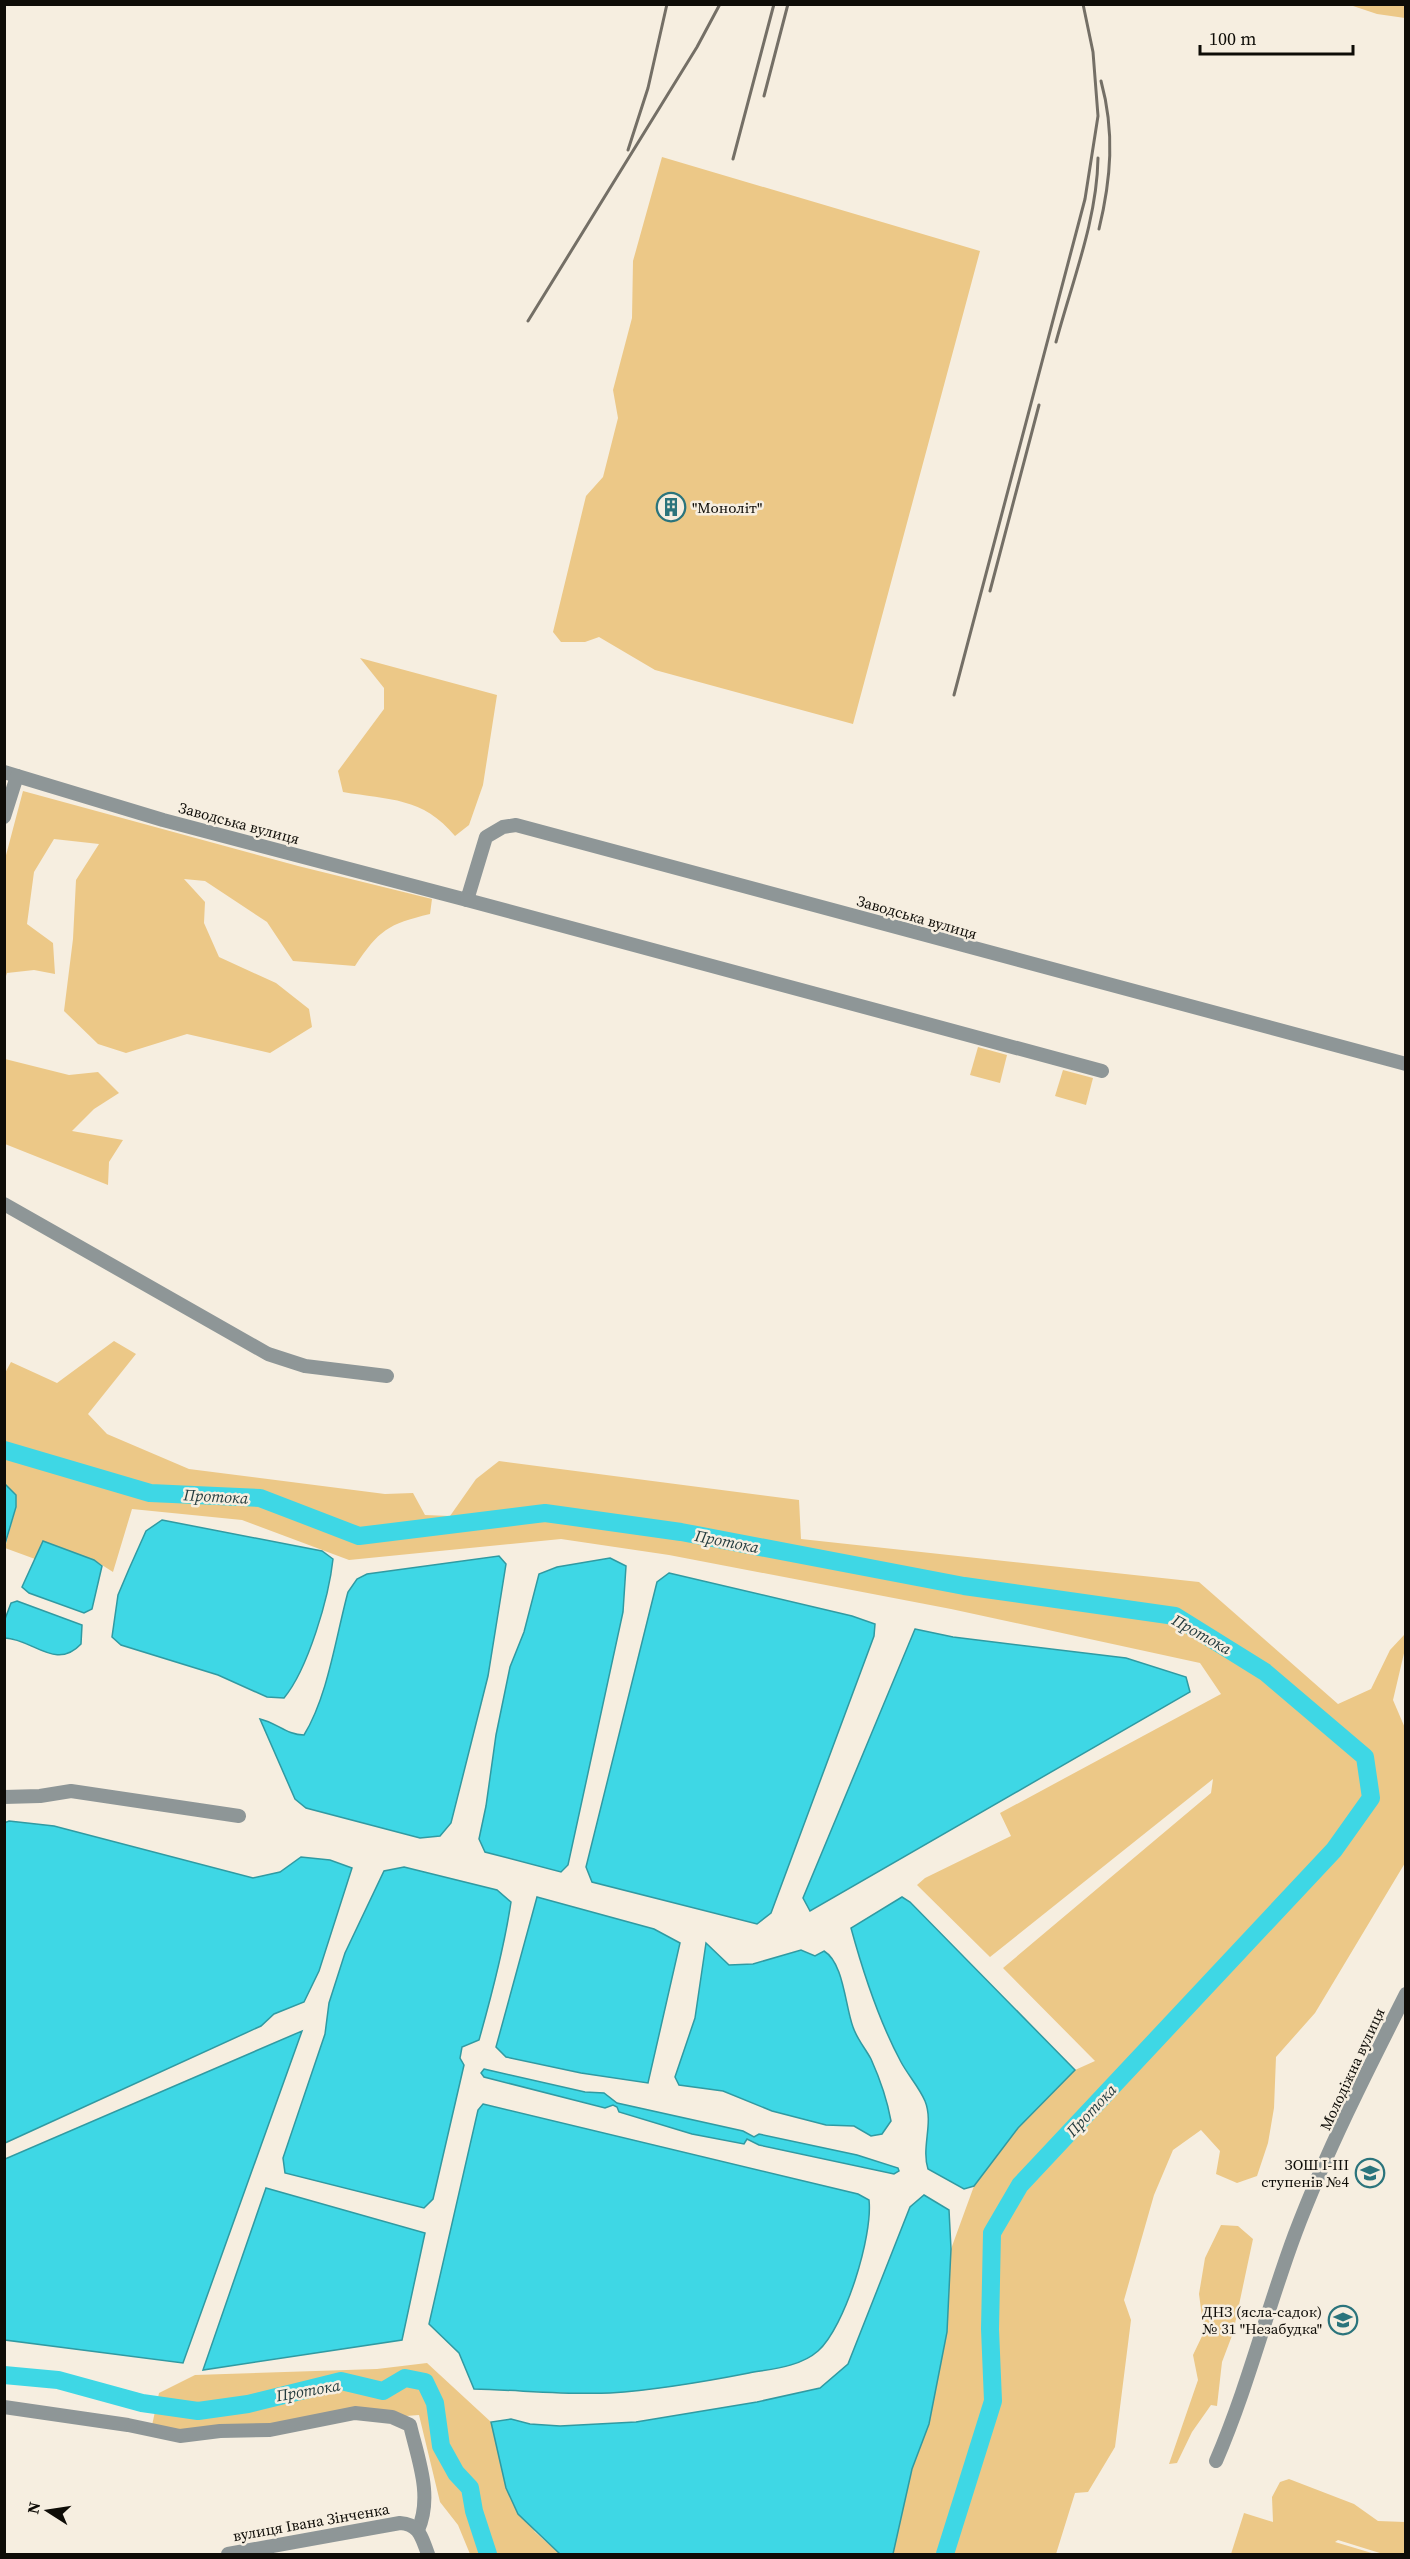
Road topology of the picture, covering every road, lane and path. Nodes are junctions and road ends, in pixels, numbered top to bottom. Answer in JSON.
{"nodes":[{"id":1,"x":11,"y":774,"type":"edge"},
{"id":2,"x":4,"y":817,"type":"edge"},
{"id":3,"x":467,"y":900,"type":"junction"},
{"id":4,"x":1406,"y":1064,"type":"edge"},
{"id":5,"x":1102,"y":1071,"type":"dead end"},
{"id":6,"x":4,"y":1204,"type":"edge"},
{"id":7,"x":387,"y":1376,"type":"dead end"},
{"id":8,"x":4,"y":1797,"type":"edge"},
{"id":9,"x":239,"y":1816,"type":"dead end"},
{"id":10,"x":1406,"y":1994,"type":"edge"},
{"id":11,"x":4,"y":2407,"type":"edge"},
{"id":12,"x":1216,"y":2461,"type":"dead end"},
{"id":13,"x":418,"y":2530,"type":"junction"},
{"id":14,"x":228,"y":2554,"type":"edge"},
{"id":15,"x":428,"y":2554,"type":"edge"}],
"edges":[{"from":1,"to":2,"type":"street"},
{"from":1,"to":3,"type":"street","name":"Заводська вулиця"},
{"from":3,"to":4,"type":"street","name":"Заводська вулиця"},
{"from":3,"to":5,"type":"street","name":"Заводська вулиця"},
{"from":6,"to":7,"type":"street"},
{"from":8,"to":9,"type":"street"},
{"from":10,"to":12,"type":"street","name":"Молодіжна вулиця"},
{"from":11,"to":13,"type":"street"},
{"from":13,"to":14,"type":"street","name":"вулиця Івана Зінченка"},
{"from":13,"to":15,"type":"street"}]}
